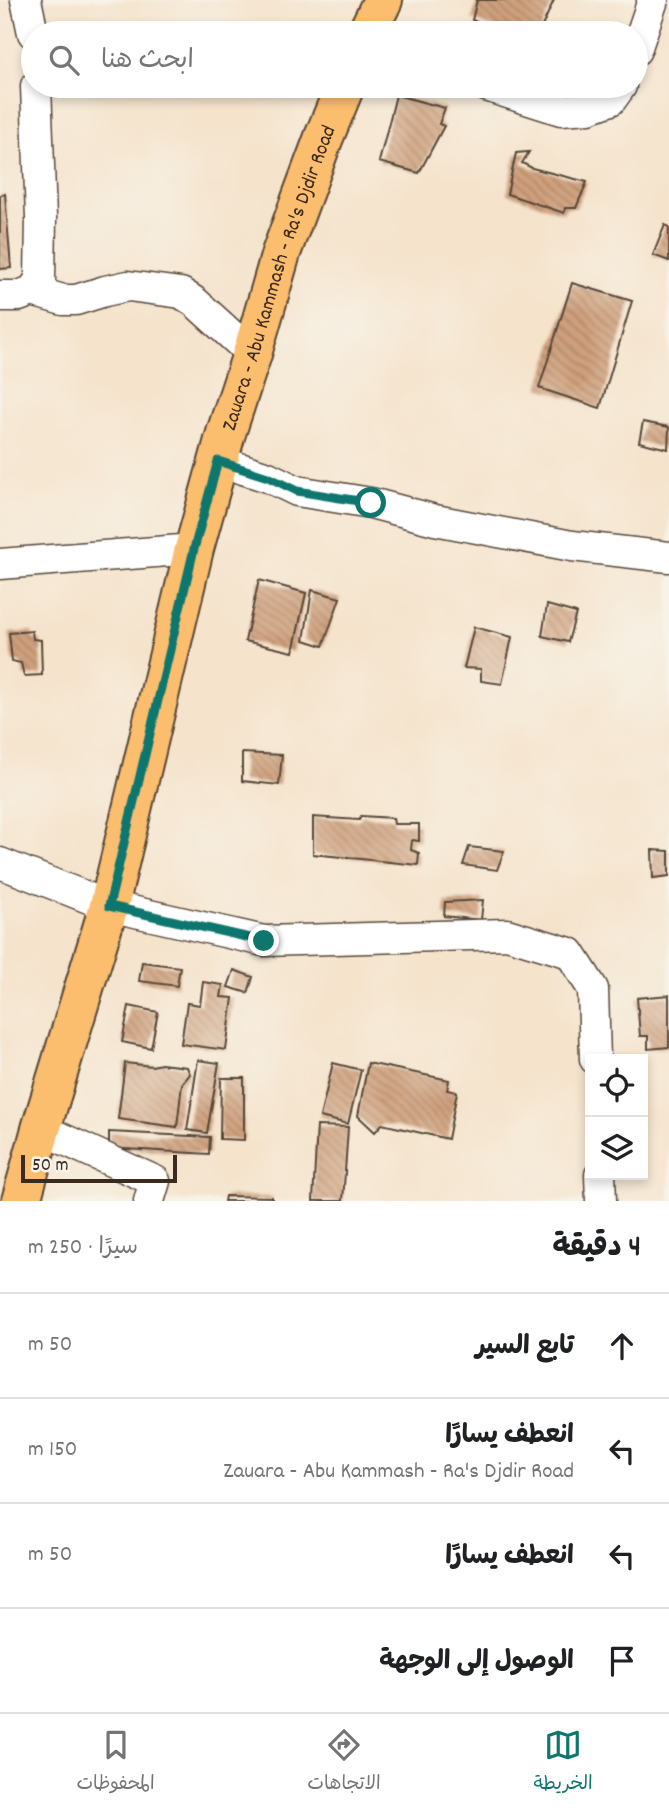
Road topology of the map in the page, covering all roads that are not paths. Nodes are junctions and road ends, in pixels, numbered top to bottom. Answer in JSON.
{"nodes":[{"id":1,"x":26,"y":0,"type":"edge"},
{"id":2,"x":383,"y":0,"type":"edge"},
{"id":3,"x":653,"y":0,"type":"edge"},
{"id":4,"x":30,"y":21,"type":"edge"},
{"id":5,"x":373,"y":21,"type":"edge"},
{"id":6,"x":646,"y":21,"type":"edge"},
{"id":7,"x":36,"y":98,"type":"edge"},
{"id":8,"x":340,"y":98,"type":"edge"},
{"id":9,"x":520,"y":98,"type":"edge"},
{"id":10,"x":612,"y":98,"type":"edge"},
{"id":11,"x":33,"y":292,"type":"junction"},
{"id":12,"x":0,"y":296,"type":"edge"},
{"id":13,"x":252,"y":354,"type":"junction"},
{"id":14,"x":218,"y":461,"type":"junction"},
{"id":15,"x":194,"y":549,"type":"junction"},
{"id":16,"x":669,"y":557,"type":"edge"},
{"id":17,"x":0,"y":564,"type":"edge"},
{"id":18,"x":0,"y":863,"type":"edge"},
{"id":19,"x":109,"y":906,"type":"junction"},
{"id":20,"x":596,"y":1054,"type":"edge"},
{"id":21,"x":41,"y":1129,"type":"junction"},
{"id":22,"x":600,"y":1180,"type":"edge"},
{"id":23,"x":21,"y":1201,"type":"edge"},
{"id":24,"x":149,"y":1201,"type":"edge"},
{"id":25,"x":601,"y":1201,"type":"edge"}],
"edges":[{"from":1,"to":4,"type":"street"},
{"from":2,"to":5,"type":"main road"},
{"from":3,"to":6,"type":"street"},
{"from":7,"to":11,"type":"street"},
{"from":8,"to":13,"type":"main road","name":"Zauara - Abu Kammash - Ra's Djdir Road"},
{"from":9,"to":10,"type":"street"},
{"from":11,"to":12,"type":"street"},
{"from":11,"to":13,"type":"street"},
{"from":13,"to":14,"type":"main road","name":"Zauara - Abu Kammash - Ra's Djdir Road"},
{"from":14,"to":15,"type":"main road","name":"Zauara - Abu Kammash - Ra's Djdir Road"},
{"from":14,"to":16,"type":"street"},
{"from":15,"to":17,"type":"street"},
{"from":15,"to":19,"type":"main road","name":"Zauara - Abu Kammash - Ra's Djdir Road"},
{"from":18,"to":19,"type":"street"},
{"from":19,"to":20,"type":"street"},
{"from":19,"to":21,"type":"main road","name":"Zauara - Abu Kammash - Ra's Djdir Road"},
{"from":21,"to":23,"type":"main road","name":"Zauara - Abu Kammash - Ra's Djdir Road"},
{"from":21,"to":24,"type":"street"},
{"from":22,"to":25,"type":"street"}]}
